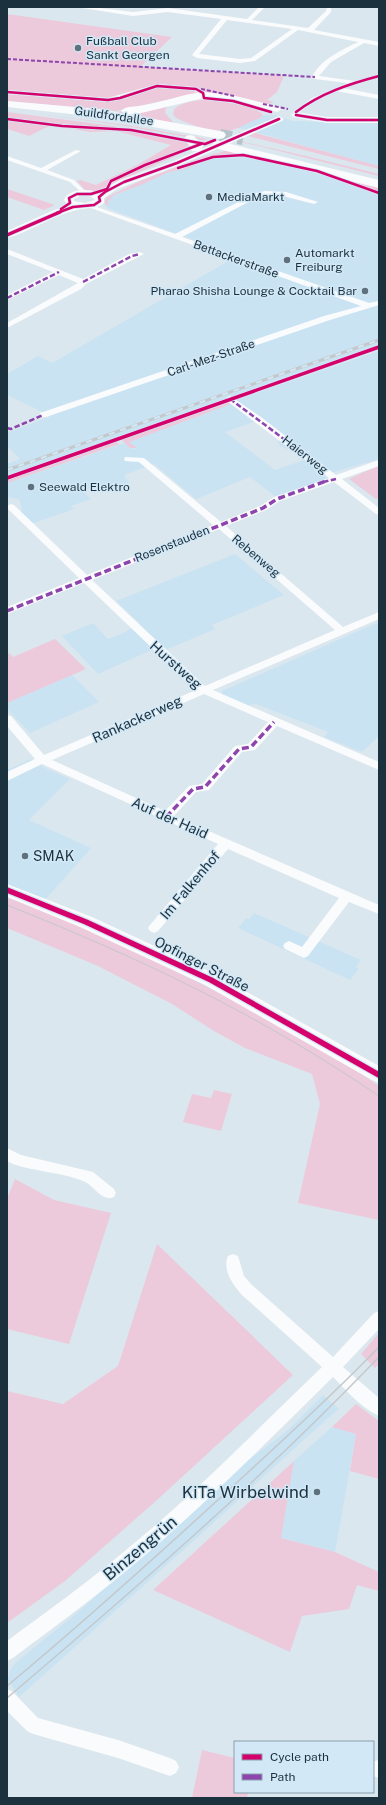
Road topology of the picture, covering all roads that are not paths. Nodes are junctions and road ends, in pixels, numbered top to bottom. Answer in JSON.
{"nodes":[{"id":1,"x":79,"y":7,"type":"edge"},
{"id":2,"x":262,"y":7,"type":"edge"},
{"id":3,"x":330,"y":8,"type":"edge"},
{"id":4,"x":226,"y":17,"type":"junction"},
{"id":5,"x":249,"y":20,"type":"junction"},
{"id":6,"x":297,"y":28,"type":"junction"},
{"id":7,"x":310,"y":30,"type":"junction"},
{"id":8,"x":379,"y":37,"type":"edge"},
{"id":9,"x":363,"y":41,"type":"junction"},
{"id":10,"x":376,"y":43,"type":"edge"},
{"id":11,"x":379,"y":76,"type":"edge"},
{"id":12,"x":353,"y":82,"type":"junction"},
{"id":13,"x":336,"y":89,"type":"junction"},
{"id":14,"x":7,"y":92,"type":"edge"},
{"id":15,"x":204,"y":97,"type":"junction"},
{"id":16,"x":379,"y":97,"type":"edge"},
{"id":17,"x":7,"y":104,"type":"edge"},
{"id":18,"x":7,"y":109,"type":"edge"},
{"id":19,"x":77,"y":111,"type":"junction"},
{"id":20,"x":293,"y":113,"type":"junction"},
{"id":21,"x":275,"y":114,"type":"junction"},
{"id":22,"x":379,"y":120,"type":"edge"},
{"id":23,"x":241,"y":138,"type":"junction"},
{"id":24,"x":216,"y":141,"type":"junction"},
{"id":25,"x":196,"y":142,"type":"junction"},
{"id":26,"x":78,"y":151,"type":"dead end"},
{"id":27,"x":7,"y":158,"type":"edge"},
{"id":28,"x":41,"y":170,"type":"junction"},
{"id":29,"x":379,"y":172,"type":"edge"},
{"id":30,"x":379,"y":178,"type":"edge"},
{"id":31,"x":379,"y":184,"type":"edge"},
{"id":32,"x":86,"y":199,"type":"junction"},
{"id":33,"x":314,"y":202,"type":"dead end"},
{"id":34,"x":7,"y":235,"type":"edge"},
{"id":35,"x":176,"y":237,"type":"junction"},
{"id":36,"x":7,"y":251,"type":"edge"},
{"id":37,"x":140,"y":254,"type":"dead end"},
{"id":38,"x":59,"y":272,"type":"junction"},
{"id":39,"x":83,"y":282,"type":"junction"},
{"id":40,"x":7,"y":298,"type":"edge"},
{"id":41,"x":379,"y":303,"type":"edge"},
{"id":42,"x":369,"y":306,"type":"junction"},
{"id":43,"x":7,"y":326,"type":"edge"},
{"id":44,"x":230,"y":399,"type":"dead end"},
{"id":45,"x":43,"y":415,"type":"dead end"},
{"id":46,"x":128,"y":460,"type":"dead end"},
{"id":47,"x":379,"y":463,"type":"edge"},
{"id":48,"x":336,"y":479,"type":"junction"},
{"id":49,"x":11,"y":507,"type":"dead end"},
{"id":50,"x":379,"y":512,"type":"edge"},
{"id":51,"x":219,"y":525,"type":"junction"},
{"id":52,"x":85,"y":579,"type":"junction"},
{"id":53,"x":7,"y":611,"type":"edge"},
{"id":54,"x":379,"y":615,"type":"edge"},
{"id":55,"x":342,"y":631,"type":"junction"},
{"id":56,"x":203,"y":690,"type":"junction"},
{"id":57,"x":7,"y":719,"type":"edge"},
{"id":58,"x":274,"y":722,"type":"junction"},
{"id":59,"x":42,"y":760,"type":"junction"},
{"id":60,"x":379,"y":766,"type":"edge"},
{"id":61,"x":7,"y":777,"type":"edge"},
{"id":62,"x":166,"y":817,"type":"junction"},
{"id":63,"x":226,"y":843,"type":"junction"},
{"id":64,"x":7,"y":890,"type":"edge"},
{"id":65,"x":347,"y":896,"type":"junction"},
{"id":66,"x":379,"y":910,"type":"edge"},
{"id":67,"x":154,"y":928,"type":"dead end"},
{"id":68,"x":289,"y":946,"type":"dead end"},
{"id":69,"x":379,"y":1075,"type":"edge"},
{"id":70,"x":7,"y":1154,"type":"edge"},
{"id":71,"x":109,"y":1193,"type":"dead end"},
{"id":72,"x":233,"y":1261,"type":"dead end"},
{"id":73,"x":379,"y":1318,"type":"edge"},
{"id":74,"x":332,"y":1367,"type":"junction"},
{"id":75,"x":379,"y":1408,"type":"edge"},
{"id":76,"x":7,"y":1652,"type":"edge"},
{"id":77,"x":7,"y":1698,"type":"edge"},
{"id":78,"x":170,"y":1767,"type":"dead end"}],
"edges":[{"from":1,"to":4,"type":"street"},
{"from":2,"to":5,"type":"street"},
{"from":3,"to":7,"type":"street"},
{"from":4,"to":5,"type":"street"},
{"from":4,"to":6,"type":"street"},
{"from":5,"to":6,"type":"street"},
{"from":6,"to":7,"type":"street"},
{"from":7,"to":9,"type":"street"},
{"from":8,"to":10,"type":"street"},
{"from":9,"to":10,"type":"street"},
{"from":9,"to":12,"type":"street"},
{"from":11,"to":12,"type":"street"},
{"from":12,"to":13,"type":"street"},
{"from":13,"to":16,"type":"street"},
{"from":13,"to":20,"type":"street"},
{"from":14,"to":15,"type":"street"},
{"from":15,"to":19,"type":"highway"},
{"from":15,"to":21,"type":"street"},
{"from":15,"to":25,"type":"highway"},
{"from":17,"to":19,"type":"highway","name":"Guildfordallee"},
{"from":18,"to":24,"type":"highway","name":"Guildfordallee"},
{"from":18,"to":25,"type":"highway"},
{"from":19,"to":25,"type":"highway","name":"Guildfordallee"},
{"from":20,"to":21,"type":"street"},
{"from":20,"to":22,"type":"street"},
{"from":21,"to":23,"type":"street"},
{"from":23,"to":24,"type":"highway"},
{"from":23,"to":24,"type":"street"},
{"from":23,"to":25,"type":"highway"},
{"from":23,"to":29,"type":"highway"},
{"from":23,"to":30,"type":"highway"},
{"from":23,"to":31,"type":"highway"},
{"from":24,"to":25,"type":"highway"},
{"from":24,"to":25,"type":"street"},
{"from":25,"to":32,"type":"street"},
{"from":26,"to":28,"type":"street"},
{"from":27,"to":28,"type":"street","name":"Bettackerstraße"},
{"from":28,"to":32,"type":"street","name":"Bettackerstraße"},
{"from":32,"to":34,"type":"street"},
{"from":32,"to":35,"type":"street","name":"Bettackerstraße"},
{"from":33,"to":35,"type":"street"},
{"from":35,"to":42,"type":"street","name":"Bettackerstraße"},
{"from":36,"to":38,"type":"street"},
{"from":37,"to":39,"type":"street"},
{"from":38,"to":39,"type":"street"},
{"from":38,"to":40,"type":"street"},
{"from":39,"to":43,"type":"street"},
{"from":41,"to":42,"type":"street","name":"Carl-Mez-Straße"},
{"from":42,"to":45,"type":"street","name":"Carl-Mez-Straße"},
{"from":44,"to":48,"type":"street","name":"Haierweg"},
{"from":46,"to":51,"type":"street","name":"Rebenweg"},
{"from":47,"to":48,"type":"street","name":"Rosenstauden"},
{"from":48,"to":50,"type":"street","name":"Haierweg"},
{"from":48,"to":51,"type":"street","name":"Rosenstauden"},
{"from":49,"to":52,"type":"street","name":"Hurstweg"},
{"from":51,"to":52,"type":"street","name":"Rosenstauden"},
{"from":51,"to":55,"type":"street","name":"Rebenweg"},
{"from":52,"to":53,"type":"street","name":"Rosenstauden"},
{"from":52,"to":56,"type":"street","name":"Hurstweg"},
{"from":54,"to":55,"type":"street","name":"Rankackerweg"},
{"from":55,"to":56,"type":"street","name":"Rankackerweg"},
{"from":56,"to":58,"type":"street","name":"Hurstweg"},
{"from":56,"to":59,"type":"street","name":"Rankackerweg"},
{"from":57,"to":59,"type":"street","name":"Auf der Haid"},
{"from":58,"to":60,"type":"street","name":"Hurstweg"},
{"from":58,"to":62,"type":"street"},
{"from":59,"to":61,"type":"street","name":"Rankackerweg"},
{"from":59,"to":62,"type":"street","name":"Auf der Haid"},
{"from":62,"to":63,"type":"street","name":"Auf der Haid"},
{"from":63,"to":65,"type":"street","name":"Auf der Haid"},
{"from":63,"to":67,"type":"street","name":"Im Falkenhof"},
{"from":64,"to":69,"type":"street","name":"Opfinger Straße"},
{"from":65,"to":66,"type":"street","name":"Auf der Haid"},
{"from":65,"to":68,"type":"street"},
{"from":70,"to":71,"type":"street"},
{"from":72,"to":74,"type":"street"},
{"from":73,"to":74,"type":"street","name":"Binzengrün"},
{"from":74,"to":75,"type":"street"},
{"from":74,"to":76,"type":"street","name":"Binzengrün"},
{"from":77,"to":78,"type":"street"}]}
